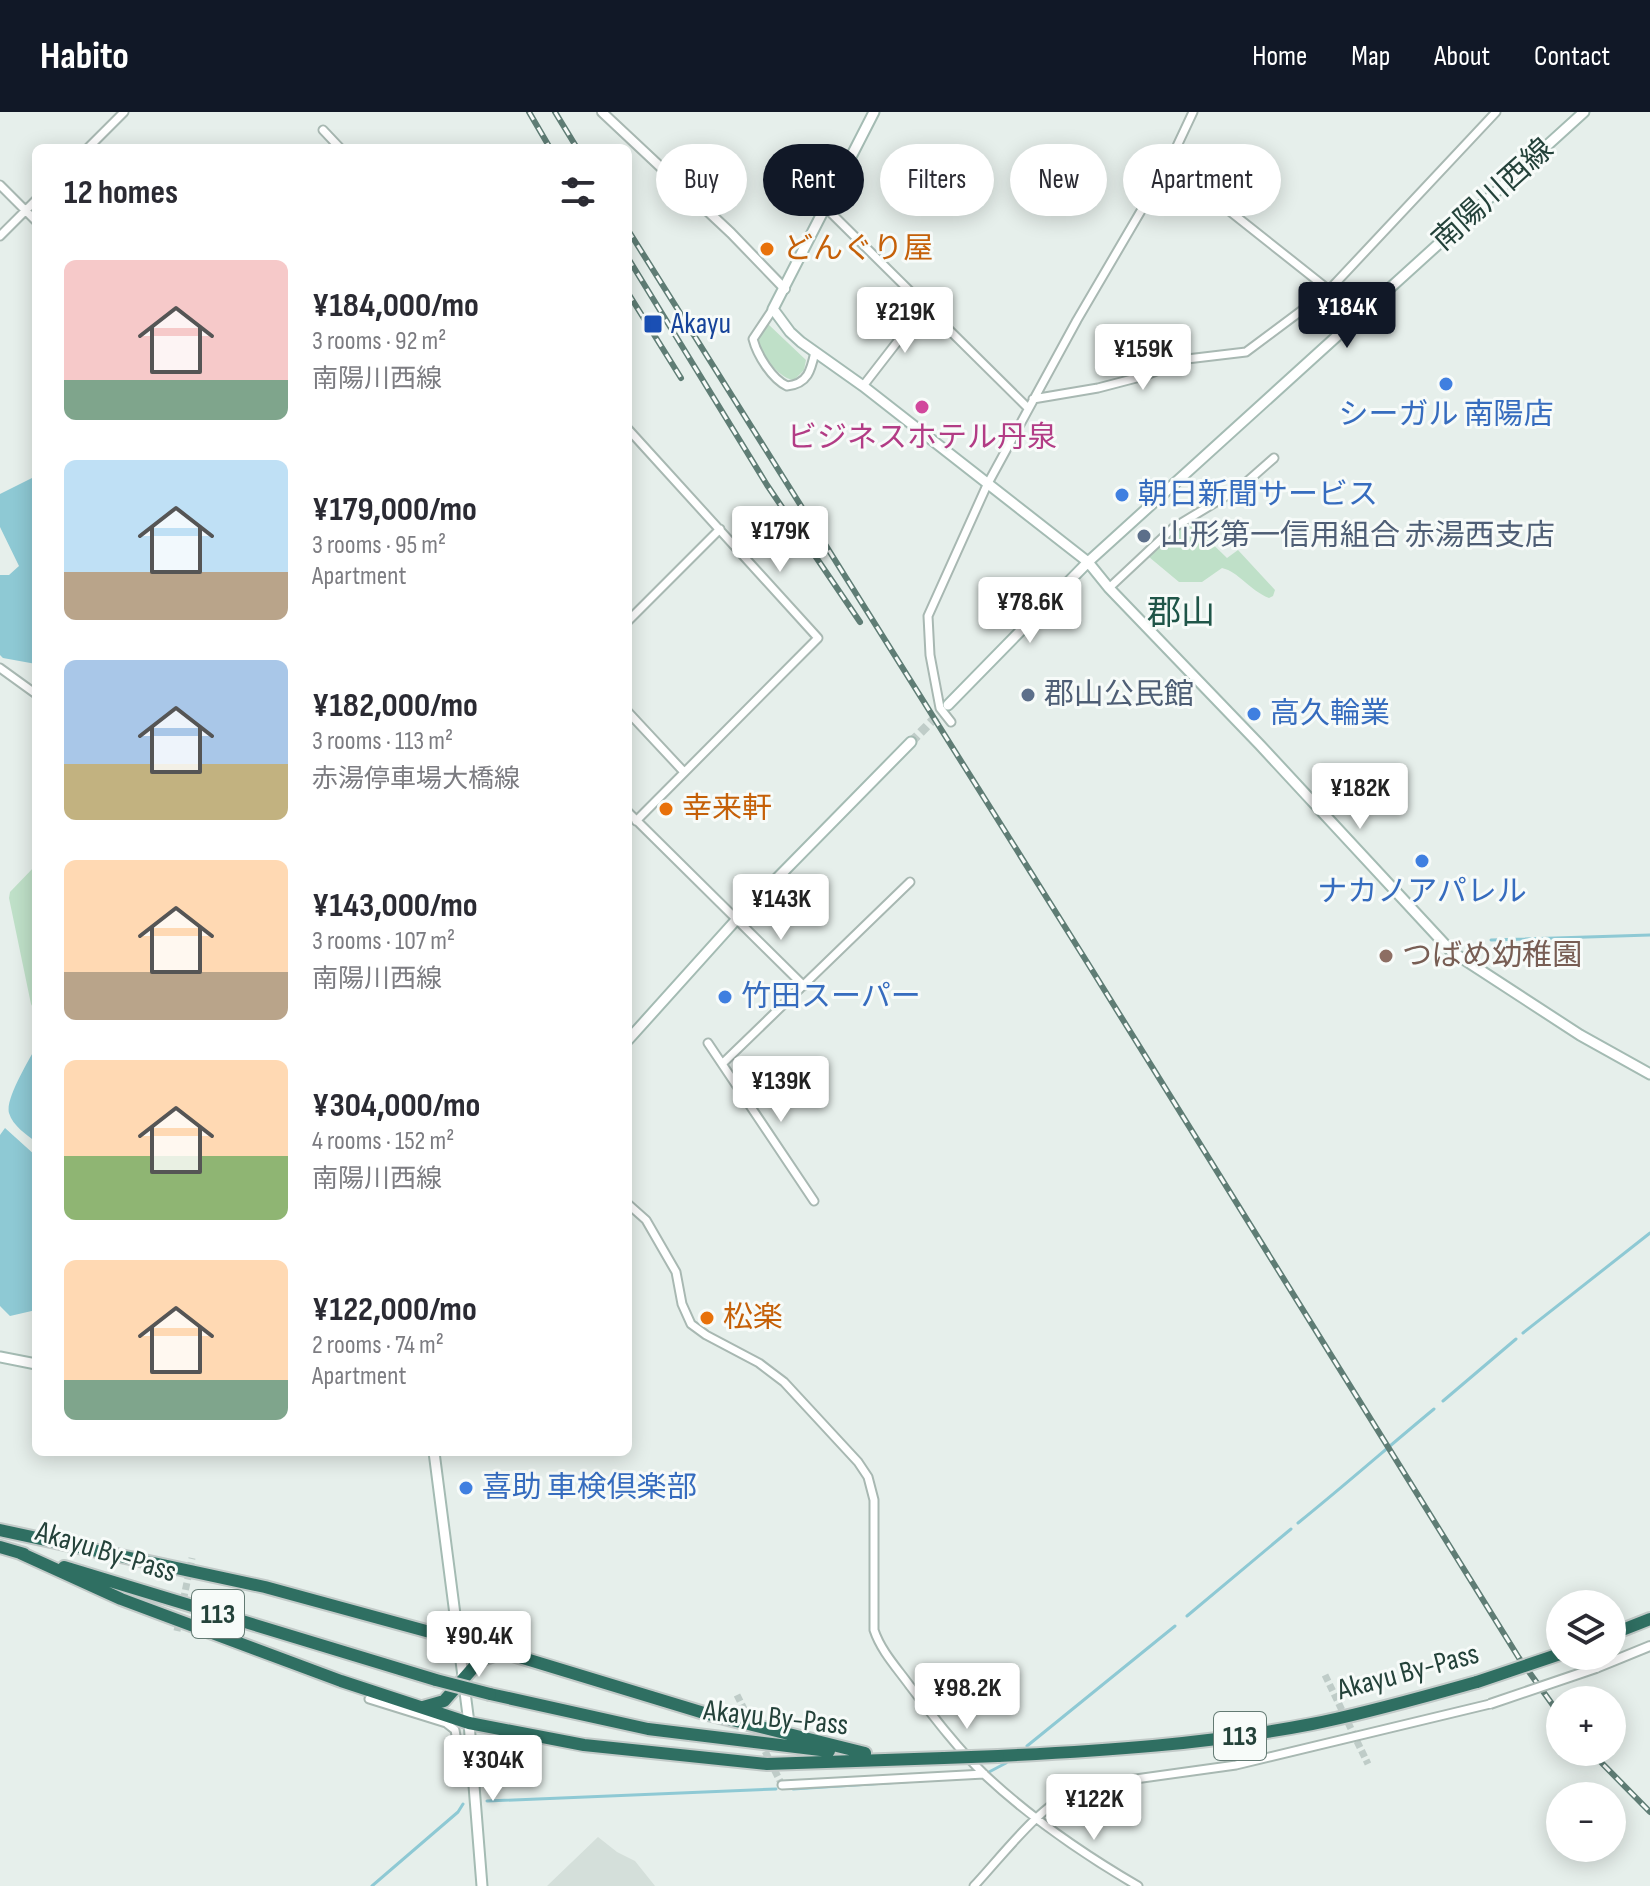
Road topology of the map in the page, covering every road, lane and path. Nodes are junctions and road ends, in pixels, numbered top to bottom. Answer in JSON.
{"nodes":[{"id":1,"x":124,"y":112,"type":"edge"},
{"id":2,"x":602,"y":112,"type":"edge"},
{"id":3,"x":874,"y":112,"type":"edge"},
{"id":4,"x":1193,"y":112,"type":"edge"},
{"id":5,"x":1496,"y":112,"type":"edge"},
{"id":6,"x":1584,"y":112,"type":"edge"},
{"id":7,"x":323,"y":130,"type":"dead end"},
{"id":8,"x":92,"y":144,"type":"edge"},
{"id":9,"x":336,"y":144,"type":"edge"},
{"id":10,"x":858,"y":144,"type":"edge"},
{"id":11,"x":1178,"y":144,"type":"edge"},
{"id":12,"x":0,"y":185,"type":"edge"},
{"id":13,"x":32,"y":204,"type":"edge"},
{"id":14,"x":26,"y":210,"type":"junction"},
{"id":15,"x":822,"y":216,"type":"edge"},
{"id":16,"x":834,"y":216,"type":"edge"},
{"id":17,"x":1138,"y":216,"type":"edge"},
{"id":18,"x":1234,"y":216,"type":"edge"},
{"id":19,"x":32,"y":217,"type":"edge"},
{"id":20,"x":0,"y":236,"type":"edge"},
{"id":21,"x":785,"y":289,"type":"junction"},
{"id":22,"x":1329,"y":290,"type":"junction"},
{"id":23,"x":925,"y":306,"type":"junction"},
{"id":24,"x":773,"y":309,"type":"junction"},
{"id":25,"x":815,"y":352,"type":"junction"},
{"id":26,"x":863,"y":386,"type":"junction"},
{"id":27,"x":1033,"y":399,"type":"junction"},
{"id":28,"x":1028,"y":408,"type":"junction"},
{"id":29,"x":632,"y":433,"type":"edge"},
{"id":30,"x":1274,"y":458,"type":"dead end"},
{"id":31,"x":987,"y":485,"type":"junction"},
{"id":32,"x":720,"y":529,"type":"junction"},
{"id":33,"x":1088,"y":562,"type":"junction"},
{"id":34,"x":1109,"y":588,"type":"junction"},
{"id":35,"x":632,"y":617,"type":"edge"},
{"id":36,"x":0,"y":668,"type":"edge"},
{"id":37,"x":32,"y":691,"type":"edge"},
{"id":38,"x":948,"y":705,"type":"tunnel mouth"},
{"id":39,"x":632,"y":716,"type":"edge"},
{"id":40,"x":951,"y":722,"type":"dead end"},
{"id":41,"x":911,"y":742,"type":"tunnel mouth"},
{"id":42,"x":684,"y":772,"type":"junction"},
{"id":43,"x":632,"y":816,"type":"edge"},
{"id":44,"x":636,"y":821,"type":"junction"},
{"id":45,"x":910,"y":882,"type":"dead end"},
{"id":46,"x":736,"y":920,"type":"junction"},
{"id":47,"x":804,"y":986,"type":"junction"},
{"id":48,"x":632,"y":1036,"type":"edge"},
{"id":49,"x":708,"y":1043,"type":"dead end"},
{"id":50,"x":723,"y":1063,"type":"junction"},
{"id":51,"x":1650,"y":1074,"type":"edge"},
{"id":52,"x":814,"y":1201,"type":"dead end"},
{"id":53,"x":632,"y":1208,"type":"edge"},
{"id":54,"x":0,"y":1357,"type":"edge"},
{"id":55,"x":32,"y":1363,"type":"edge"},
{"id":56,"x":434,"y":1456,"type":"edge"},
{"id":57,"x":0,"y":1530,"type":"edge"},
{"id":58,"x":0,"y":1547,"type":"edge"},
{"id":59,"x":20,"y":1553,"type":"junction"},
{"id":60,"x":1650,"y":1619,"type":"edge"},
{"id":61,"x":1626,"y":1628,"type":"edge"},
{"id":62,"x":457,"y":1640,"type":"junction"},
{"id":63,"x":1650,"y":1646,"type":"edge"},
{"id":64,"x":503,"y":1652,"type":"junction"},
{"id":65,"x":1546,"y":1659,"type":"edge"},
{"id":66,"x":463,"y":1682,"type":"junction"},
{"id":67,"x":369,"y":1699,"type":"dead end"},
{"id":68,"x":1490,"y":1704,"type":"joint"},
{"id":69,"x":419,"y":1707,"type":"junction"},
{"id":70,"x":469,"y":1723,"type":"junction"},
{"id":71,"x":865,"y":1753,"type":"junction"},
{"id":72,"x":944,"y":1758,"type":"junction"},
{"id":73,"x":984,"y":1774,"type":"junction"},
{"id":74,"x":475,"y":1778,"type":"junction"},
{"id":75,"x":782,"y":1785,"type":"dead end"},
{"id":76,"x":1037,"y":1819,"type":"junction"},
{"id":77,"x":482,"y":1886,"type":"edge"},
{"id":78,"x":974,"y":1886,"type":"edge"},
{"id":79,"x":1138,"y":1886,"type":"edge"}],
"edges":[{"from":1,"to":8,"type":"street"},
{"from":2,"to":21,"type":"street"},
{"from":3,"to":10,"type":"main road"},
{"from":4,"to":11,"type":"street"},
{"from":5,"to":22,"type":"street"},
{"from":6,"to":33,"type":"main road","name":"南陽川西線"},
{"from":7,"to":9,"type":"street"},
{"from":12,"to":14,"type":"street"},
{"from":13,"to":14,"type":"street"},
{"from":14,"to":19,"type":"street"},
{"from":14,"to":20,"type":"street"},
{"from":15,"to":21,"type":"main road"},
{"from":16,"to":23,"type":"street"},
{"from":17,"to":27,"type":"street"},
{"from":18,"to":22,"type":"street"},
{"from":21,"to":24,"type":"main road"},
{"from":22,"to":27,"type":"street"},
{"from":23,"to":26,"type":"street"},
{"from":23,"to":28,"type":"street"},
{"from":24,"to":25,"type":"main road"},
{"from":24,"to":25,"type":"street"},
{"from":25,"to":26,"type":"main road"},
{"from":26,"to":31,"type":"main road"},
{"from":27,"to":28,"type":"street"},
{"from":28,"to":31,"type":"street"},
{"from":29,"to":32,"type":"street"},
{"from":30,"to":34,"type":"street"},
{"from":31,"to":33,"type":"main road"},
{"from":31,"to":40,"type":"street"},
{"from":32,"to":35,"type":"street"},
{"from":32,"to":42,"type":"street"},
{"from":33,"to":34,"type":"main road"},
{"from":33,"to":38,"type":"main road","name":"南陽川西線"},
{"from":34,"to":51,"type":"main road"},
{"from":36,"to":37,"type":"street"},
{"from":39,"to":42,"type":"street"},
{"from":41,"to":46,"type":"main road"},
{"from":42,"to":44,"type":"street"},
{"from":43,"to":44,"type":"street"},
{"from":44,"to":46,"type":"street"},
{"from":45,"to":47,"type":"street"},
{"from":46,"to":47,"type":"street"},
{"from":46,"to":48,"type":"main road"},
{"from":47,"to":50,"type":"street"},
{"from":49,"to":50,"type":"street"},
{"from":50,"to":52,"type":"street"},
{"from":53,"to":73,"type":"street"},
{"from":54,"to":55,"type":"main road"},
{"from":56,"to":62,"type":"main road"},
{"from":57,"to":62,"type":"highway"},
{"from":58,"to":59,"type":"highway","name":"Akayu By-Pass","number":"113"},
{"from":59,"to":69,"type":"highway"},
{"from":59,"to":71,"type":"highway","name":"Akayu By-Pass","number":"113","bridge":true},
{"from":60,"to":61,"type":"highway"},
{"from":62,"to":64,"type":"highway"},
{"from":62,"to":66,"type":"main road"},
{"from":63,"to":68,"type":"street","bridge":true},
{"from":64,"to":66,"type":"highway"},
{"from":64,"to":71,"type":"highway"},
{"from":65,"to":72,"type":"highway","name":"Akayu By-Pass","number":"113","bridge":true},
{"from":66,"to":69,"type":"highway"},
{"from":66,"to":70,"type":"main road"},
{"from":67,"to":74,"type":"street"},
{"from":68,"to":76,"type":"street"},
{"from":69,"to":70,"type":"highway"},
{"from":70,"to":72,"type":"highway"},
{"from":70,"to":74,"type":"main road"},
{"from":71,"to":72,"type":"highway","name":"Akayu By-Pass","number":"113"},
{"from":73,"to":75,"type":"street"},
{"from":73,"to":76,"type":"street"},
{"from":74,"to":77,"type":"main road"},
{"from":76,"to":78,"type":"street"},
{"from":76,"to":79,"type":"street"}]}
